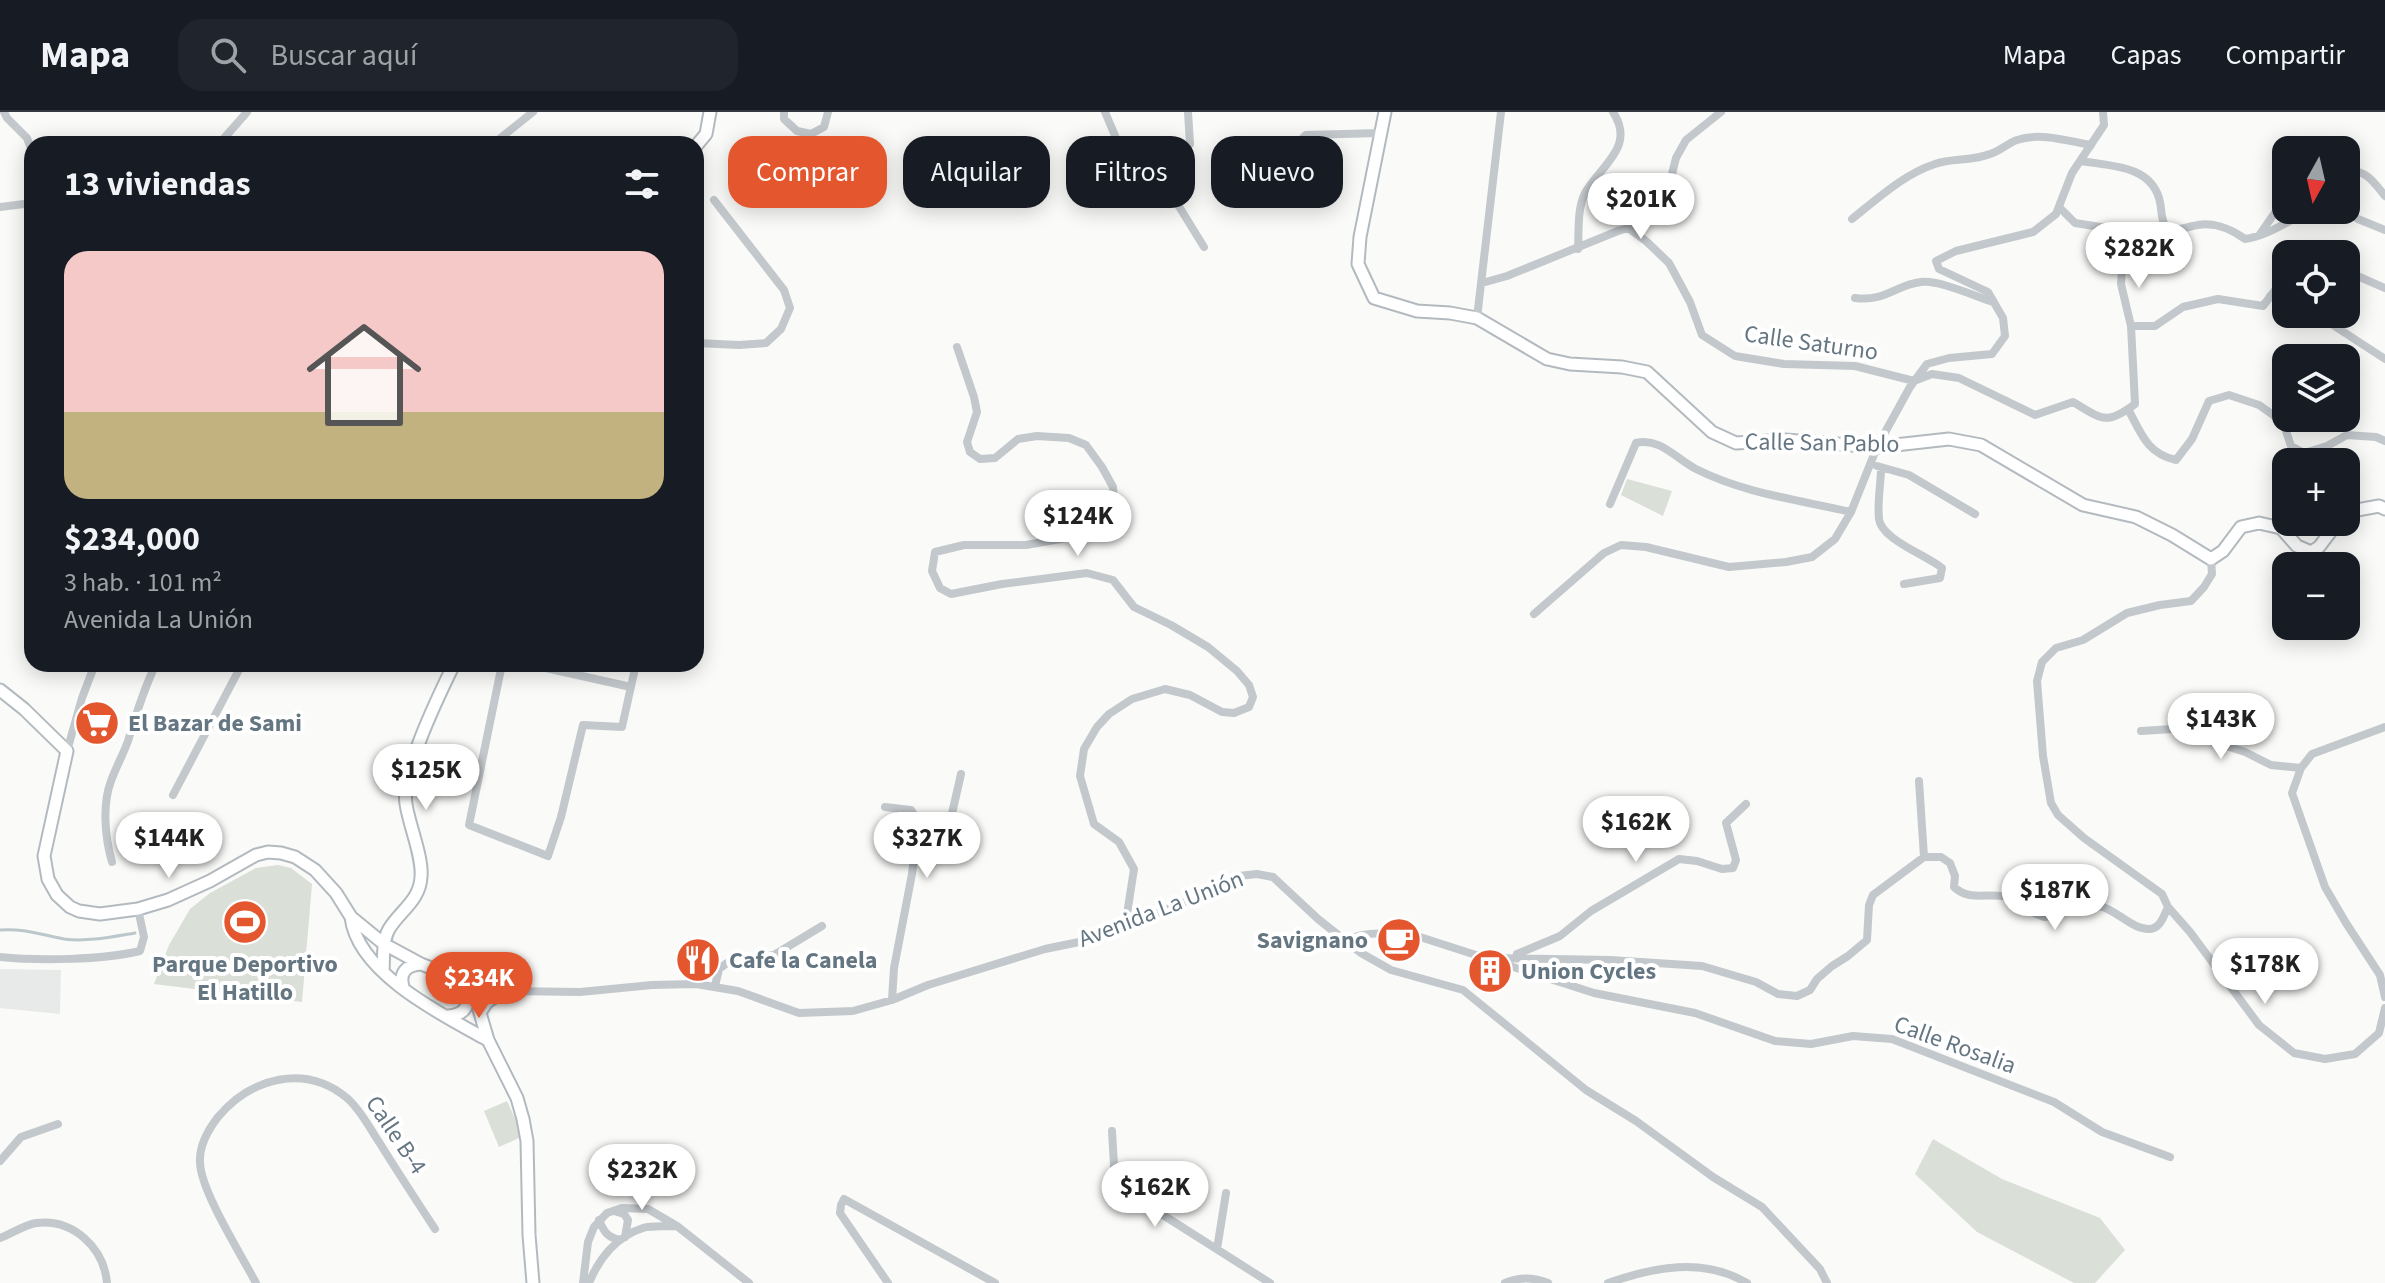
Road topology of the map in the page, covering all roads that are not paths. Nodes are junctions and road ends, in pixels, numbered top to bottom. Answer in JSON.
{"nodes":[{"id":1,"x":4,"y":112,"type":"edge"},
{"id":2,"x":247,"y":112,"type":"edge"},
{"id":3,"x":533,"y":112,"type":"edge"},
{"id":4,"x":710,"y":112,"type":"edge"},
{"id":5,"x":784,"y":112,"type":"edge"},
{"id":6,"x":828,"y":112,"type":"edge"},
{"id":7,"x":1105,"y":112,"type":"edge"},
{"id":8,"x":1188,"y":112,"type":"edge"},
{"id":9,"x":1385,"y":112,"type":"edge"},
{"id":10,"x":1501,"y":112,"type":"edge"},
{"id":11,"x":1613,"y":112,"type":"edge"},
{"id":12,"x":1721,"y":112,"type":"edge"},
{"id":13,"x":2103,"y":112,"type":"edge"},
{"id":14,"x":1380,"y":133,"type":"junction"},
{"id":15,"x":25,"y":136,"type":"edge"},
{"id":16,"x":226,"y":136,"type":"edge"},
{"id":17,"x":503,"y":136,"type":"edge"},
{"id":18,"x":704,"y":136,"type":"edge"},
{"id":19,"x":1190,"y":136,"type":"edge"},
{"id":20,"x":1305,"y":136,"type":"edge"},
{"id":21,"x":2091,"y":145,"type":"junction"},
{"id":22,"x":2081,"y":161,"type":"junction"},
{"id":23,"x":2360,"y":172,"type":"edge"},
{"id":24,"x":2385,"y":196,"type":"edge"},
{"id":25,"x":714,"y":200,"type":"dead end"},
{"id":26,"x":24,"y":204,"type":"edge"},
{"id":27,"x":0,"y":207,"type":"edge"},
{"id":28,"x":2059,"y":207,"type":"junction"},
{"id":29,"x":2272,"y":217,"type":"edge"},
{"id":30,"x":1852,"y":219,"type":"dead end"},
{"id":31,"x":2360,"y":220,"type":"edge"},
{"id":32,"x":2282,"y":224,"type":"edge"},
{"id":33,"x":1628,"y":228,"type":"junction"},
{"id":34,"x":2385,"y":230,"type":"edge"},
{"id":35,"x":2258,"y":237,"type":"junction"},
{"id":36,"x":1204,"y":247,"type":"dead end"},
{"id":37,"x":1578,"y":249,"type":"junction"},
{"id":38,"x":2360,"y":277,"type":"edge"},
{"id":39,"x":1482,"y":283,"type":"junction"},
{"id":40,"x":2385,"y":288,"type":"edge"},
{"id":41,"x":2272,"y":294,"type":"edge"},
{"id":42,"x":2270,"y":296,"type":"joint"},
{"id":43,"x":1855,"y":298,"type":"dead end"},
{"id":44,"x":1994,"y":302,"type":"junction"},
{"id":45,"x":1477,"y":318,"type":"junction"},
{"id":46,"x":2131,"y":326,"type":"junction"},
{"id":47,"x":2337,"y":328,"type":"edge"},
{"id":48,"x":704,"y":343,"type":"edge"},
{"id":49,"x":957,"y":347,"type":"dead end"},
{"id":50,"x":2385,"y":359,"type":"edge"},
{"id":51,"x":1914,"y":381,"type":"junction"},
{"id":52,"x":2128,"y":409,"type":"junction"},
{"id":53,"x":2385,"y":441,"type":"edge"},
{"id":54,"x":1877,"y":447,"type":"junction"},
{"id":55,"x":1869,"y":463,"type":"junction"},
{"id":56,"x":1881,"y":468,"type":"junction"},
{"id":57,"x":1610,"y":504,"type":"dead end"},
{"id":58,"x":2360,"y":509,"type":"edge"},
{"id":59,"x":2385,"y":509,"type":"edge"},
{"id":60,"x":1851,"y":512,"type":"junction"},
{"id":61,"x":1975,"y":514,"type":"dead end"},
{"id":62,"x":2272,"y":526,"type":"edge"},
{"id":63,"x":2288,"y":536,"type":"edge"},
{"id":64,"x":2327,"y":536,"type":"edge"},
{"id":65,"x":2211,"y":559,"type":"junction"},
{"id":66,"x":1904,"y":584,"type":"dead end"},
{"id":67,"x":1534,"y":614,"type":"dead end"},
{"id":68,"x":92,"y":672,"type":"edge"},
{"id":69,"x":153,"y":672,"type":"edge"},
{"id":70,"x":238,"y":672,"type":"edge"},
{"id":71,"x":450,"y":672,"type":"edge"},
{"id":72,"x":500,"y":672,"type":"edge"},
{"id":73,"x":564,"y":672,"type":"edge"},
{"id":74,"x":634,"y":672,"type":"edge"},
{"id":75,"x":631,"y":687,"type":"junction"},
{"id":76,"x":0,"y":690,"type":"edge"},
{"id":77,"x":2385,"y":727,"type":"edge"},
{"id":78,"x":2141,"y":731,"type":"dead end"},
{"id":79,"x":67,"y":751,"type":"junction"},
{"id":80,"x":2301,"y":768,"type":"junction"},
{"id":81,"x":961,"y":774,"type":"dead end"},
{"id":82,"x":1919,"y":781,"type":"dead end"},
{"id":83,"x":173,"y":795,"type":"dead end"},
{"id":84,"x":1746,"y":804,"type":"dead end"},
{"id":85,"x":885,"y":807,"type":"dead end"},
{"id":86,"x":918,"y":821,"type":"junction"},
{"id":87,"x":1924,"y":857,"type":"junction"},
{"id":88,"x":112,"y":862,"type":"dead end"},
{"id":89,"x":2168,"y":907,"type":"junction"},
{"id":90,"x":138,"y":909,"type":"junction"},
{"id":91,"x":351,"y":917,"type":"junction"},
{"id":92,"x":822,"y":926,"type":"dead end"},
{"id":93,"x":1125,"y":927,"type":"junction"},
{"id":94,"x":1347,"y":941,"type":"junction"},
{"id":95,"x":384,"y":944,"type":"junction"},
{"id":96,"x":0,"y":957,"type":"edge"},
{"id":97,"x":1508,"y":957,"type":"junction"},
{"id":98,"x":1489,"y":958,"type":"junction"},
{"id":99,"x":421,"y":964,"type":"junction"},
{"id":100,"x":383,"y":971,"type":"junction"},
{"id":101,"x":467,"y":984,"type":"junction"},
{"id":102,"x":715,"y":986,"type":"junction"},
{"id":103,"x":403,"y":987,"type":"junction"},
{"id":104,"x":504,"y":991,"type":"junction"},
{"id":105,"x":2385,"y":997,"type":"edge"},
{"id":106,"x":892,"y":1000,"type":"junction"},
{"id":107,"x":2385,"y":1008,"type":"edge"},
{"id":108,"x":481,"y":1011,"type":"junction"},
{"id":109,"x":448,"y":1016,"type":"junction"},
{"id":110,"x":488,"y":1040,"type":"junction"},
{"id":111,"x":58,"y":1124,"type":"dead end"},
{"id":112,"x":1112,"y":1131,"type":"dead end"},
{"id":113,"x":2170,"y":1157,"type":"dead end"},
{"id":114,"x":0,"y":1161,"type":"edge"},
{"id":115,"x":1226,"y":1193,"type":"dead end"},
{"id":116,"x":612,"y":1211,"type":"junction"},
{"id":117,"x":599,"y":1220,"type":"junction"},
{"id":118,"x":677,"y":1226,"type":"junction"},
{"id":119,"x":435,"y":1229,"type":"dead end"},
{"id":120,"x":0,"y":1238,"type":"edge"},
{"id":121,"x":622,"y":1238,"type":"junction"},
{"id":122,"x":1217,"y":1249,"type":"junction"},
{"id":123,"x":1737,"y":1279,"type":"edge"},
{"id":124,"x":107,"y":1283,"type":"edge"},
{"id":125,"x":256,"y":1283,"type":"edge"},
{"id":126,"x":533,"y":1283,"type":"edge"},
{"id":127,"x":586,"y":1283,"type":"edge"},
{"id":128,"x":749,"y":1283,"type":"edge"},
{"id":129,"x":888,"y":1283,"type":"edge"},
{"id":130,"x":995,"y":1283,"type":"edge"},
{"id":131,"x":1270,"y":1283,"type":"edge"},
{"id":132,"x":1505,"y":1283,"type":"edge"},
{"id":133,"x":1548,"y":1283,"type":"edge"},
{"id":134,"x":1608,"y":1283,"type":"edge"},
{"id":135,"x":1747,"y":1283,"type":"edge"},
{"id":136,"x":1827,"y":1283,"type":"edge"}],
"edges":[{"from":1,"to":15,"type":"street"},
{"from":2,"to":16,"type":"street"},
{"from":3,"to":17,"type":"street"},
{"from":4,"to":18,"type":"street"},
{"from":5,"to":6,"type":"street"},
{"from":7,"to":36,"type":"street"},
{"from":8,"to":19,"type":"street"},
{"from":9,"to":14,"type":"street","name":"Calle San Pablo"},
{"from":10,"to":39,"type":"street"},
{"from":11,"to":37,"type":"street"},
{"from":12,"to":33,"type":"street"},
{"from":13,"to":21,"type":"street"},
{"from":14,"to":20,"type":"street"},
{"from":14,"to":45,"type":"street","name":"Calle San Pablo"},
{"from":21,"to":22,"type":"street"},
{"from":21,"to":30,"type":"street"},
{"from":22,"to":28,"type":"street"},
{"from":22,"to":35,"type":"street"},
{"from":23,"to":24,"type":"street"},
{"from":25,"to":48,"type":"street"},
{"from":26,"to":27,"type":"street"},
{"from":28,"to":44,"type":"street"},
{"from":28,"to":46,"type":"street"},
{"from":29,"to":35,"type":"street"},
{"from":31,"to":34,"type":"street"},
{"from":32,"to":35,"type":"street"},
{"from":33,"to":37,"type":"street"},
{"from":33,"to":51,"type":"street","name":"Calle Saturno"},
{"from":37,"to":39,"type":"street"},
{"from":38,"to":40,"type":"street"},
{"from":39,"to":45,"type":"street"},
{"from":41,"to":42,"type":"street"},
{"from":42,"to":46,"type":"street"},
{"from":43,"to":44,"type":"street"},
{"from":44,"to":51,"type":"street"},
{"from":45,"to":54,"type":"street","name":"Calle San Pablo"},
{"from":46,"to":52,"type":"street"},
{"from":47,"to":50,"type":"street"},
{"from":49,"to":93,"type":"street"},
{"from":51,"to":52,"type":"street","name":"Calle Saturno"},
{"from":51,"to":54,"type":"street"},
{"from":52,"to":53,"type":"street"},
{"from":54,"to":55,"type":"street"},
{"from":54,"to":65,"type":"street","name":"Calle San Pablo"},
{"from":55,"to":56,"type":"street"},
{"from":55,"to":60,"type":"street"},
{"from":56,"to":61,"type":"street"},
{"from":56,"to":66,"type":"street"},
{"from":57,"to":60,"type":"street"},
{"from":58,"to":59,"type":"street"},
{"from":60,"to":67,"type":"street"},
{"from":62,"to":65,"type":"street"},
{"from":63,"to":64,"type":"street"},
{"from":65,"to":89,"type":"street"},
{"from":68,"to":79,"type":"street"},
{"from":69,"to":88,"type":"street"},
{"from":70,"to":83,"type":"street"},
{"from":71,"to":95,"type":"street"},
{"from":72,"to":75,"type":"street"},
{"from":73,"to":75,"type":"street"},
{"from":74,"to":75,"type":"street"},
{"from":76,"to":79,"type":"street"},
{"from":77,"to":80,"type":"street"},
{"from":78,"to":80,"type":"street"},
{"from":79,"to":90,"type":"street","name":"Avenida La Unión"},
{"from":80,"to":105,"type":"street"},
{"from":81,"to":86,"type":"street"},
{"from":82,"to":87,"type":"street"},
{"from":84,"to":97,"type":"street"},
{"from":85,"to":86,"type":"street"},
{"from":86,"to":106,"type":"street"},
{"from":87,"to":89,"type":"street"},
{"from":87,"to":97,"type":"street"},
{"from":89,"to":107,"type":"street"},
{"from":90,"to":91,"type":"street","name":"Avenida La Unión"},
{"from":90,"to":96,"type":"street"},
{"from":91,"to":95,"type":"street","name":"Avenida La Unión"},
{"from":91,"to":100,"type":"street","name":"Avenida La Unión"},
{"from":92,"to":102,"type":"street"},
{"from":93,"to":94,"type":"street","name":"Avenida La Unión"},
{"from":93,"to":106,"type":"street","name":"Avenida La Unión"},
{"from":94,"to":98,"type":"street","name":"Calle Rosalia"},
{"from":94,"to":136,"type":"street","name":"Avenida La Unión"},
{"from":95,"to":99,"type":"street","name":"Avenida La Unión"},
{"from":95,"to":100,"type":"street"},
{"from":97,"to":98,"type":"street"},
{"from":98,"to":113,"type":"street","name":"Calle Rosalia"},
{"from":99,"to":101,"type":"street","name":"Avenida La Unión"},
{"from":99,"to":103,"type":"street"},
{"from":100,"to":103,"type":"street","name":"Avenida La Unión"},
{"from":101,"to":104,"type":"street","name":"Avenida La Unión"},
{"from":101,"to":108,"type":"street"},
{"from":101,"to":109,"type":"street"},
{"from":102,"to":104,"type":"street","name":"Avenida La Unión"},
{"from":102,"to":106,"type":"street","name":"Avenida La Unión"},
{"from":103,"to":109,"type":"street","name":"Avenida La Unión"},
{"from":104,"to":108,"type":"street"},
{"from":108,"to":110,"type":"street"},
{"from":109,"to":110,"type":"street","name":"Avenida La Unión"},
{"from":110,"to":126,"type":"street"},
{"from":111,"to":114,"type":"street"},
{"from":112,"to":122,"type":"street"},
{"from":115,"to":122,"type":"street"},
{"from":116,"to":117,"type":"street"},
{"from":116,"to":118,"type":"street"},
{"from":116,"to":121,"type":"street"},
{"from":117,"to":121,"type":"street"},
{"from":117,"to":127,"type":"street"},
{"from":118,"to":121,"type":"street"},
{"from":118,"to":128,"type":"street"},
{"from":119,"to":125,"type":"street","name":"Calle B-4"},
{"from":120,"to":124,"type":"street"},
{"from":121,"to":127,"type":"street"},
{"from":122,"to":131,"type":"street"},
{"from":123,"to":134,"type":"street"},
{"from":123,"to":135,"type":"street"},
{"from":129,"to":130,"type":"street"},
{"from":132,"to":133,"type":"street"}]}
